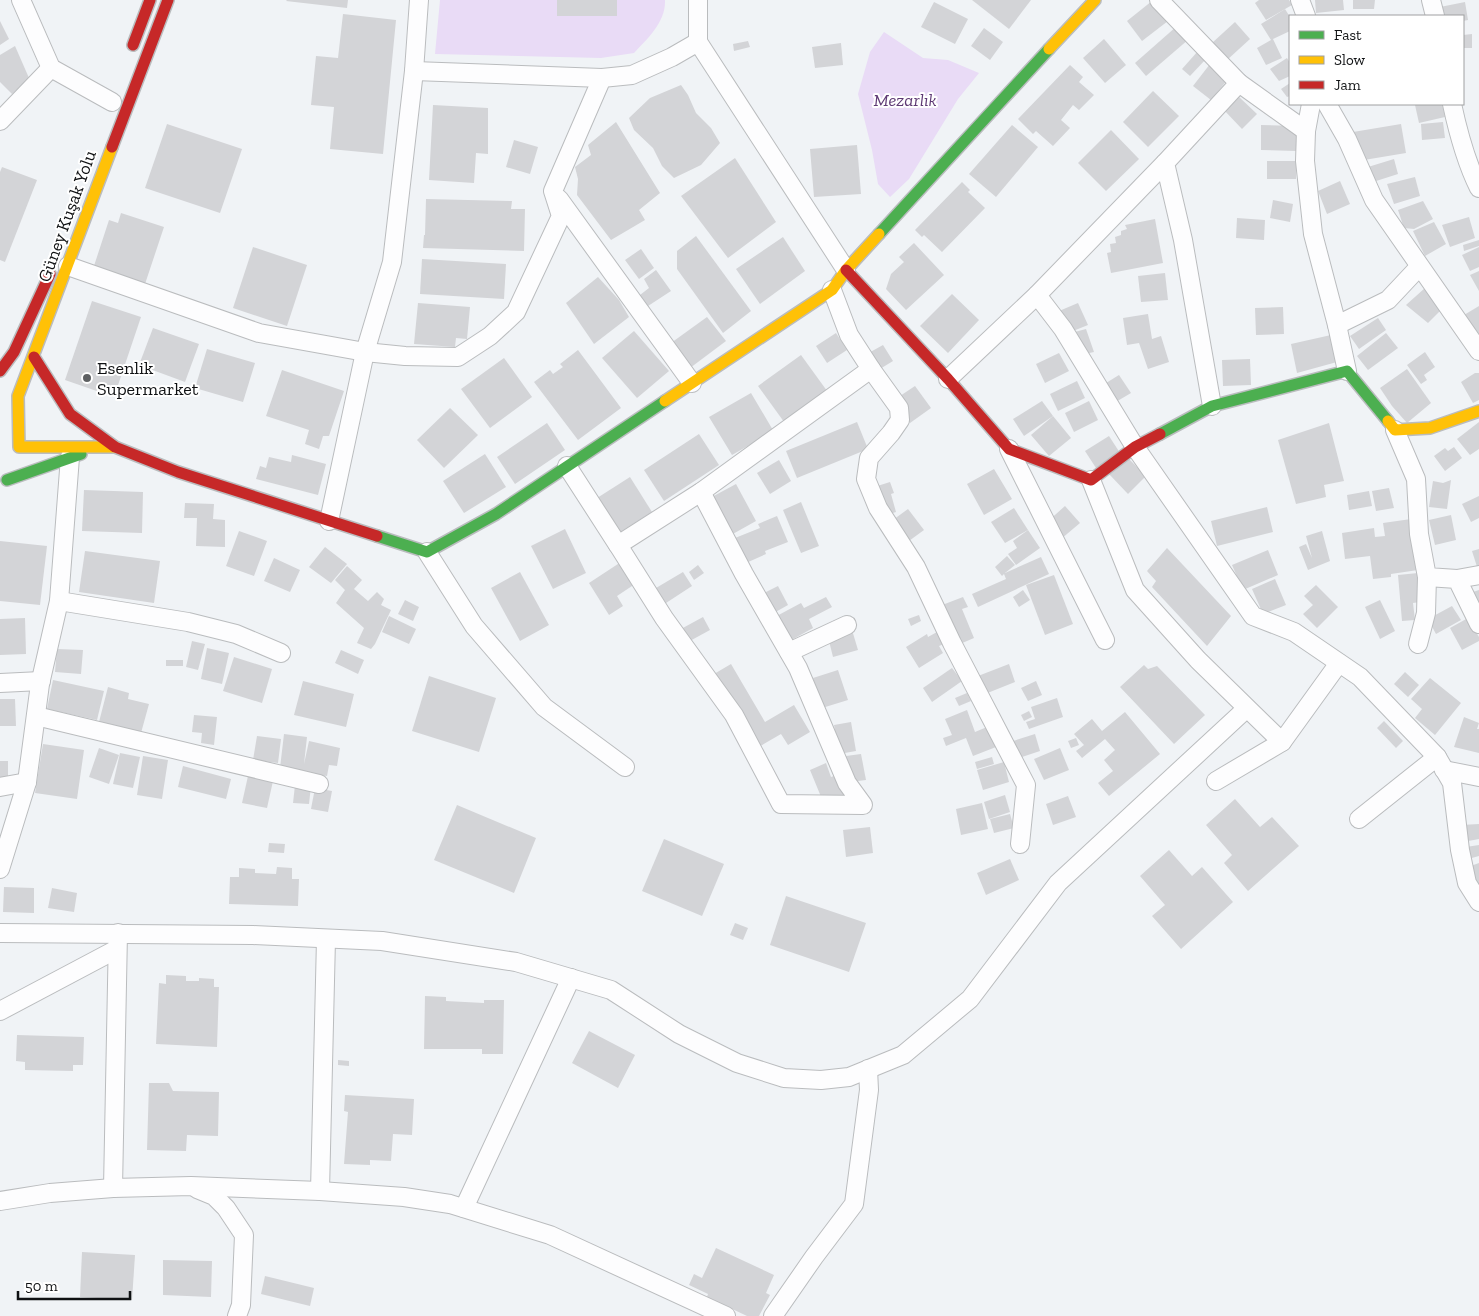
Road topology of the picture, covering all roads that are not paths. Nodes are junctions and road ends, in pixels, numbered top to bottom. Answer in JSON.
{"nodes":[{"id":1,"x":21,"y":0,"type":"edge"},
{"id":2,"x":150,"y":0,"type":"edge"},
{"id":3,"x":168,"y":0,"type":"edge"},
{"id":4,"x":419,"y":0,"type":"edge"},
{"id":5,"x":698,"y":0,"type":"edge"},
{"id":6,"x":1095,"y":0,"type":"edge"},
{"id":7,"x":1159,"y":0,"type":"edge"},
{"id":8,"x":1300,"y":0,"type":"edge"},
{"id":9,"x":1431,"y":0,"type":"edge"},
{"id":10,"x":1306,"y":15,"type":"edge"},
{"id":11,"x":1434,"y":15,"type":"edge"},
{"id":12,"x":698,"y":42,"type":"junction"},
{"id":13,"x":129,"y":56,"type":"dead end"},
{"id":14,"x":51,"y":68,"type":"junction"},
{"id":15,"x":414,"y":71,"type":"junction"},
{"id":16,"x":602,"y":78,"type":"junction"},
{"id":17,"x":1240,"y":83,"type":"junction"},
{"id":18,"x":112,"y":102,"type":"dead end"},
{"id":19,"x":1311,"y":105,"type":"edge"},
{"id":20,"x":1328,"y":105,"type":"edge"},
{"id":21,"x":1452,"y":105,"type":"edge"},
{"id":22,"x":0,"y":121,"type":"edge"},
{"id":23,"x":1306,"y":131,"type":"junction"},
{"id":24,"x":1165,"y":163,"type":"junction"},
{"id":25,"x":1479,"y":188,"type":"edge"},
{"id":26,"x":553,"y":190,"type":"junction"},
{"id":27,"x":60,"y":267,"type":"junction"},
{"id":28,"x":1419,"y":267,"type":"junction"},
{"id":29,"x":846,"y":270,"type":"junction"},
{"id":30,"x":832,"y":290,"type":"junction"},
{"id":31,"x":1037,"y":295,"type":"junction"},
{"id":32,"x":1337,"y":325,"type":"junction"},
{"id":33,"x":1479,"y":351,"type":"edge"},
{"id":34,"x":365,"y":352,"type":"junction"},
{"id":35,"x":34,"y":357,"type":"junction"},
{"id":36,"x":870,"y":369,"type":"junction"},
{"id":37,"x":0,"y":371,"type":"edge"},
{"id":38,"x":1346,"y":371,"type":"junction"},
{"id":39,"x":948,"y":379,"type":"junction"},
{"id":40,"x":692,"y":383,"type":"junction"},
{"id":41,"x":1212,"y":406,"type":"junction"},
{"id":42,"x":1479,"y":411,"type":"edge"},
{"id":43,"x":8,"y":426,"type":"dead end"},
{"id":44,"x":1395,"y":430,"type":"junction"},
{"id":45,"x":19,"y":447,"type":"junction"},
{"id":46,"x":115,"y":447,"type":"junction"},
{"id":47,"x":1135,"y":447,"type":"junction"},
{"id":48,"x":1009,"y":449,"type":"junction"},
{"id":49,"x":70,"y":457,"type":"junction"},
{"id":50,"x":567,"y":466,"type":"junction"},
{"id":51,"x":1092,"y":480,"type":"junction"},
{"id":52,"x":3,"y":482,"type":"edge"},
{"id":53,"x":702,"y":492,"type":"junction"},
{"id":54,"x":329,"y":521,"type":"junction"},
{"id":55,"x":618,"y":545,"type":"junction"},
{"id":56,"x":427,"y":552,"type":"junction"},
{"id":57,"x":1479,"y":575,"type":"edge"},
{"id":58,"x":1427,"y":576,"type":"junction"},
{"id":59,"x":1457,"y":579,"type":"junction"},
{"id":60,"x":59,"y":601,"type":"junction"},
{"id":61,"x":1479,"y":624,"type":"edge"},
{"id":62,"x":847,"y":625,"type":"dead end"},
{"id":63,"x":1105,"y":640,"type":"dead end"},
{"id":64,"x":1418,"y":644,"type":"dead end"},
{"id":65,"x":789,"y":652,"type":"junction"},
{"id":66,"x":281,"y":653,"type":"dead end"},
{"id":67,"x":1339,"y":663,"type":"junction"},
{"id":68,"x":41,"y":681,"type":"junction"},
{"id":69,"x":0,"y":683,"type":"edge"},
{"id":70,"x":1246,"y":709,"type":"junction"},
{"id":71,"x":36,"y":716,"type":"junction"},
{"id":72,"x":1282,"y":742,"type":"junction"},
{"id":73,"x":1440,"y":763,"type":"junction"},
{"id":74,"x":625,"y":766,"type":"dead end"},
{"id":75,"x":1479,"y":777,"type":"edge"},
{"id":76,"x":1216,"y":781,"type":"dead end"},
{"id":77,"x":27,"y":782,"type":"junction"},
{"id":78,"x":318,"y":784,"type":"dead end"},
{"id":79,"x":0,"y":787,"type":"edge"},
{"id":80,"x":1359,"y":819,"type":"dead end"},
{"id":81,"x":1020,"y":844,"type":"dead end"},
{"id":82,"x":0,"y":869,"type":"edge"},
{"id":83,"x":1479,"y":902,"type":"edge"},
{"id":84,"x":0,"y":933,"type":"edge"},
{"id":85,"x":326,"y":939,"type":"junction"},
{"id":86,"x":117,"y":941,"type":"junction"},
{"id":87,"x":571,"y":978,"type":"junction"},
{"id":88,"x":0,"y":1011,"type":"edge"},
{"id":89,"x":868,"y":1068,"type":"junction"},
{"id":90,"x":190,"y":1186,"type":"junction"},
{"id":91,"x":113,"y":1188,"type":"junction"},
{"id":92,"x":320,"y":1191,"type":"junction"},
{"id":93,"x":0,"y":1201,"type":"edge"},
{"id":94,"x":464,"y":1208,"type":"junction"},
{"id":95,"x":237,"y":1316,"type":"edge"},
{"id":96,"x":726,"y":1316,"type":"edge"},
{"id":97,"x":774,"y":1316,"type":"edge"}],
"edges":[{"from":1,"to":14,"type":"street"},
{"from":2,"to":13,"type":"street"},
{"from":3,"to":27,"type":"street","name":"Güney Kuşak Yolu"},
{"from":4,"to":15,"type":"street"},
{"from":5,"to":12,"type":"street"},
{"from":6,"to":29,"type":"street"},
{"from":7,"to":17,"type":"street"},
{"from":8,"to":10,"type":"street"},
{"from":9,"to":11,"type":"street"},
{"from":12,"to":16,"type":"street"},
{"from":12,"to":29,"type":"street"},
{"from":14,"to":18,"type":"street"},
{"from":14,"to":22,"type":"street"},
{"from":15,"to":16,"type":"street"},
{"from":15,"to":34,"type":"street"},
{"from":16,"to":26,"type":"street"},
{"from":17,"to":23,"type":"street"},
{"from":17,"to":24,"type":"street"},
{"from":19,"to":23,"type":"street"},
{"from":20,"to":28,"type":"street"},
{"from":21,"to":25,"type":"street"},
{"from":23,"to":32,"type":"street"},
{"from":24,"to":31,"type":"street"},
{"from":24,"to":41,"type":"street"},
{"from":26,"to":34,"type":"street"},
{"from":26,"to":40,"type":"street"},
{"from":27,"to":34,"type":"street"},
{"from":27,"to":35,"type":"street","name":"Güney Kuşak Yolu"},
{"from":27,"to":37,"type":"street","name":"Güney Kuşak Yolu"},
{"from":28,"to":32,"type":"street"},
{"from":28,"to":33,"type":"street"},
{"from":29,"to":30,"type":"street"},
{"from":29,"to":39,"type":"street"},
{"from":30,"to":36,"type":"street"},
{"from":30,"to":40,"type":"street"},
{"from":31,"to":39,"type":"street"},
{"from":31,"to":47,"type":"street"},
{"from":32,"to":38,"type":"street"},
{"from":34,"to":54,"type":"street"},
{"from":35,"to":45,"type":"street","name":"Güney Kuşak Yolu"},
{"from":35,"to":46,"type":"street"},
{"from":36,"to":53,"type":"street"},
{"from":36,"to":81,"type":"street"},
{"from":38,"to":41,"type":"street"},
{"from":38,"to":44,"type":"street"},
{"from":39,"to":48,"type":"street"},
{"from":40,"to":50,"type":"street"},
{"from":41,"to":47,"type":"street"},
{"from":42,"to":44,"type":"street"},
{"from":43,"to":45,"type":"street"},
{"from":44,"to":58,"type":"street"},
{"from":45,"to":46,"type":"street"},
{"from":45,"to":52,"type":"street","name":"Güney Kuşak Yolu"},
{"from":46,"to":49,"type":"street"},
{"from":46,"to":54,"type":"street"},
{"from":47,"to":51,"type":"street"},
{"from":47,"to":67,"type":"street"},
{"from":48,"to":51,"type":"street"},
{"from":48,"to":63,"type":"street"},
{"from":49,"to":52,"type":"street"},
{"from":49,"to":60,"type":"street"},
{"from":50,"to":55,"type":"street"},
{"from":50,"to":56,"type":"street"},
{"from":51,"to":70,"type":"street"},
{"from":53,"to":55,"type":"street"},
{"from":53,"to":65,"type":"street"},
{"from":54,"to":56,"type":"street"},
{"from":55,"to":65,"type":"street"},
{"from":56,"to":74,"type":"street"},
{"from":57,"to":59,"type":"street"},
{"from":58,"to":59,"type":"street"},
{"from":58,"to":64,"type":"street"},
{"from":59,"to":61,"type":"street"},
{"from":60,"to":66,"type":"street"},
{"from":60,"to":68,"type":"street"},
{"from":62,"to":65,"type":"street"},
{"from":67,"to":72,"type":"street"},
{"from":67,"to":73,"type":"street"},
{"from":68,"to":69,"type":"street"},
{"from":68,"to":71,"type":"street"},
{"from":70,"to":72,"type":"street"},
{"from":70,"to":89,"type":"street"},
{"from":71,"to":77,"type":"street"},
{"from":71,"to":78,"type":"street"},
{"from":72,"to":76,"type":"street"},
{"from":73,"to":75,"type":"street"},
{"from":73,"to":80,"type":"street"},
{"from":73,"to":83,"type":"street"},
{"from":77,"to":79,"type":"street"},
{"from":77,"to":82,"type":"street"},
{"from":84,"to":86,"type":"street"},
{"from":85,"to":86,"type":"street"},
{"from":85,"to":87,"type":"street"},
{"from":85,"to":92,"type":"street"},
{"from":86,"to":88,"type":"street"},
{"from":86,"to":91,"type":"street"},
{"from":87,"to":89,"type":"street"},
{"from":87,"to":94,"type":"street"},
{"from":89,"to":97,"type":"street"},
{"from":90,"to":91,"type":"street"},
{"from":90,"to":92,"type":"street"},
{"from":90,"to":95,"type":"street"},
{"from":91,"to":93,"type":"street"},
{"from":92,"to":94,"type":"street"},
{"from":94,"to":96,"type":"street"}]}
